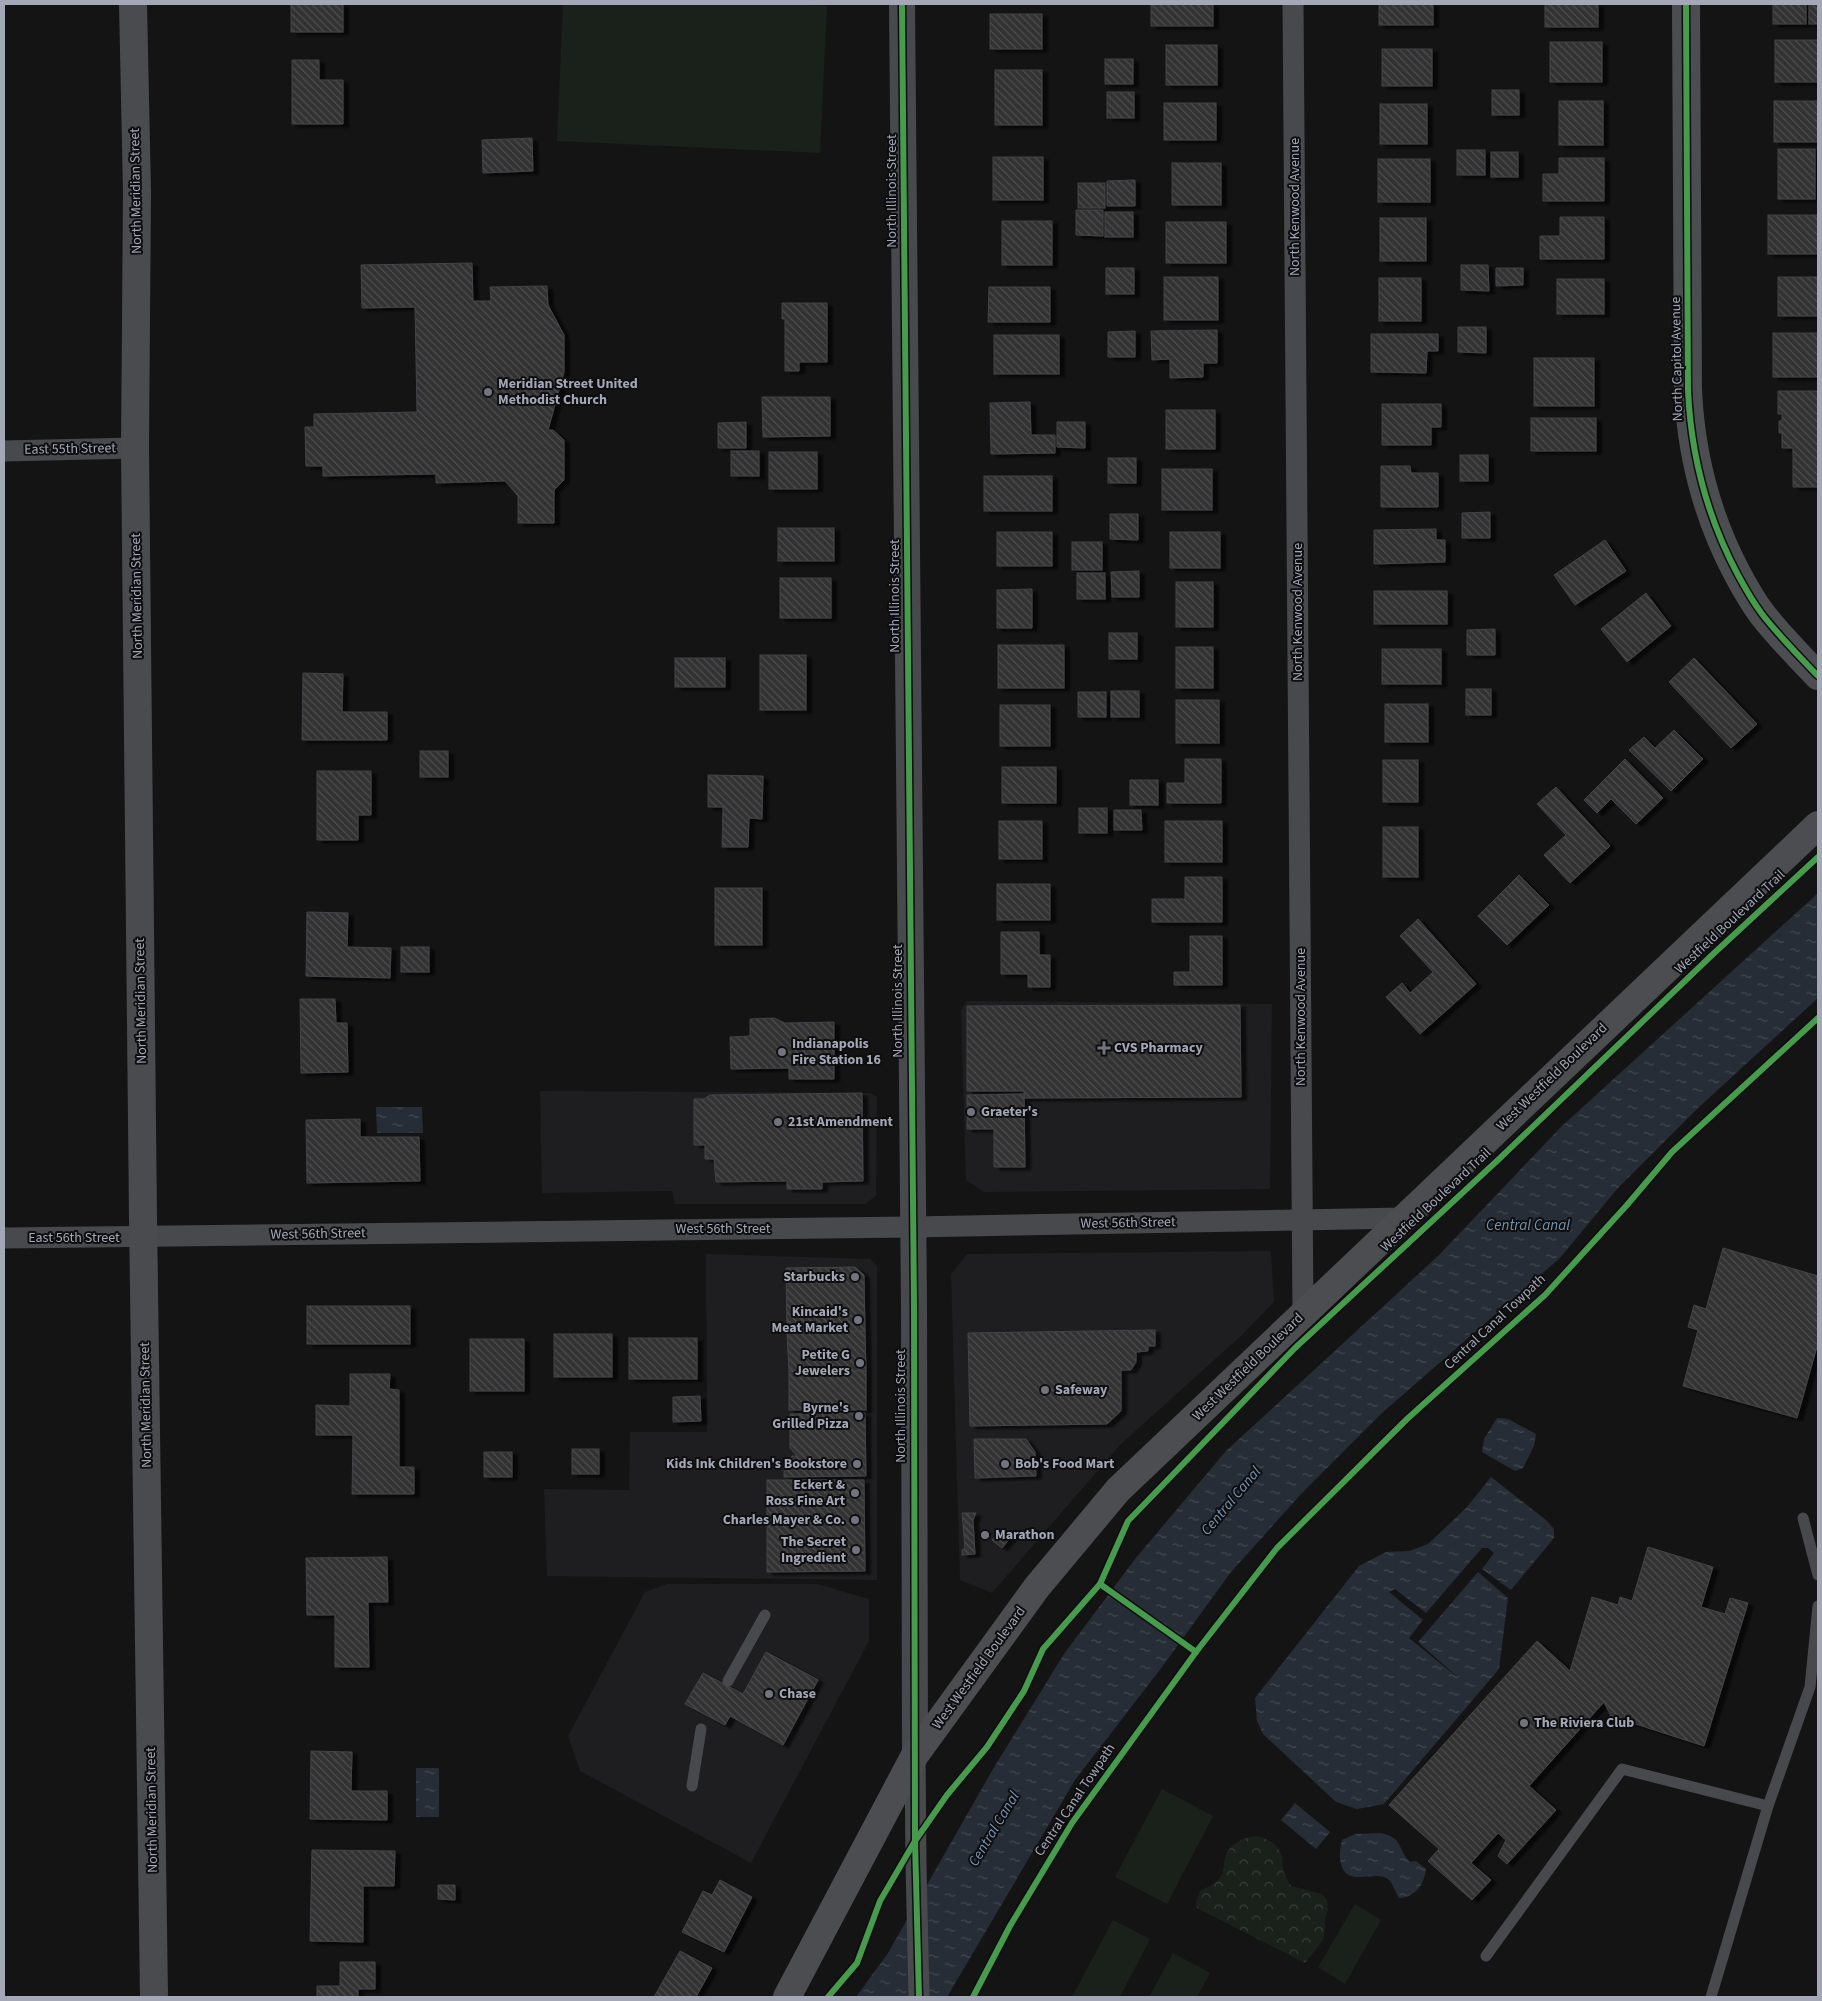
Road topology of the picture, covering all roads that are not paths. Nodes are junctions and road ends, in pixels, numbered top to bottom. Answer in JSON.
{"nodes":[{"id":1,"x":133,"y":4,"type":"edge"},
{"id":2,"x":902,"y":4,"type":"edge"},
{"id":3,"x":1293,"y":4,"type":"edge"},
{"id":4,"x":1686,"y":4,"type":"edge"},
{"id":5,"x":135,"y":448,"type":"junction"},
{"id":6,"x":4,"y":451,"type":"edge"},
{"id":7,"x":1818,"y":676,"type":"edge"},
{"id":8,"x":1818,"y":825,"type":"edge"},
{"id":9,"x":1404,"y":1218,"type":"junction"},
{"id":10,"x":1303,"y":1219,"type":"junction"},
{"id":11,"x":913,"y":1227,"type":"junction"},
{"id":12,"x":144,"y":1237,"type":"junction"},
{"id":13,"x":4,"y":1238,"type":"edge"},
{"id":14,"x":1303,"y":1314,"type":"junction"},
{"id":15,"x":1804,"y":1518,"type":"dead end"},
{"id":16,"x":1818,"y":1575,"type":"edge"},
{"id":17,"x":1818,"y":1606,"type":"edge"},
{"id":18,"x":765,"y":1616,"type":"dead end"},
{"id":19,"x":728,"y":1681,"type":"dead end"},
{"id":20,"x":701,"y":1729,"type":"dead end"},
{"id":21,"x":915,"y":1755,"type":"junction"},
{"id":22,"x":692,"y":1786,"type":"dead end"},
{"id":23,"x":1768,"y":1806,"type":"junction"},
{"id":24,"x":1486,"y":1956,"type":"dead end"},
{"id":25,"x":154,"y":1997,"type":"edge"},
{"id":26,"x":787,"y":1997,"type":"edge"},
{"id":27,"x":919,"y":1997,"type":"edge"},
{"id":28,"x":1712,"y":1997,"type":"edge"}],
"edges":[{"from":1,"to":5,"type":"main road","name":"North Meridian Street"},
{"from":2,"to":11,"type":"street","name":"North Illinois Street"},
{"from":3,"to":10,"type":"street","name":"North Kenwood Avenue"},
{"from":4,"to":7,"type":"main road","name":"North Capitol Avenue"},
{"from":5,"to":6,"type":"street","name":"East 55th Street"},
{"from":5,"to":12,"type":"main road","name":"North Meridian Street"},
{"from":8,"to":9,"type":"main road","name":"West Westfield Boulevard"},
{"from":9,"to":10,"type":"street"},
{"from":9,"to":14,"type":"main road","name":"West Westfield Boulevard"},
{"from":10,"to":11,"type":"street","name":"West 56th Street"},
{"from":10,"to":14,"type":"street","name":"North Kenwood Avenue"},
{"from":11,"to":12,"type":"street","name":"West 56th Street"},
{"from":11,"to":21,"type":"street","name":"North Illinois Street"},
{"from":12,"to":13,"type":"street","name":"East 56th Street"},
{"from":12,"to":25,"type":"main road","name":"North Meridian Street"},
{"from":14,"to":21,"type":"main road","name":"West Westfield Boulevard"},
{"from":15,"to":16,"type":"lane"},
{"from":17,"to":23,"type":"lane"},
{"from":18,"to":19,"type":"lane"},
{"from":20,"to":22,"type":"lane"},
{"from":21,"to":26,"type":"main road","name":"West Westfield Boulevard"},
{"from":21,"to":27,"type":"street","name":"North Illinois Street"},
{"from":23,"to":24,"type":"lane"},
{"from":23,"to":28,"type":"lane"}]}
